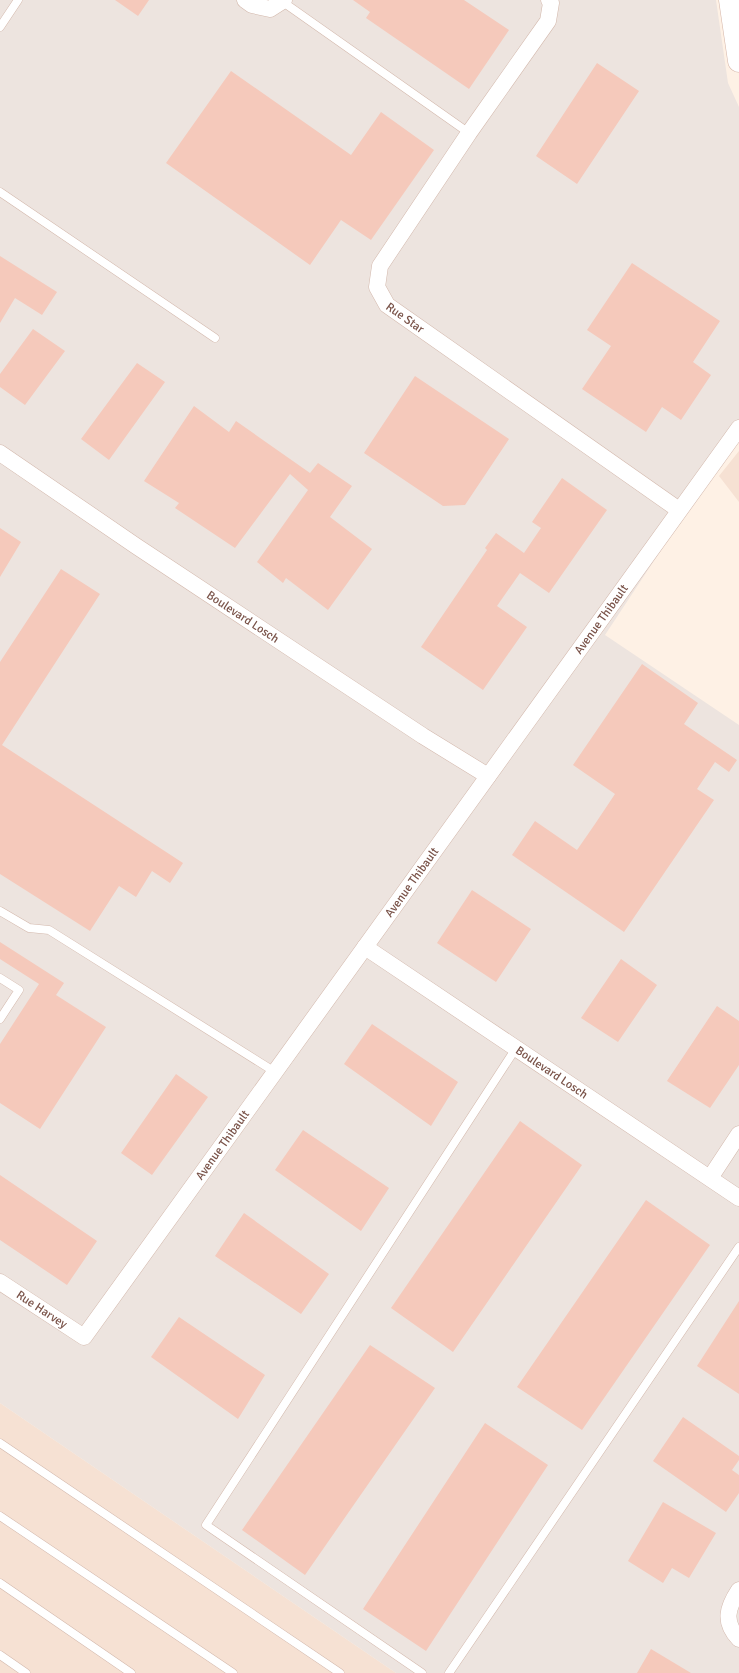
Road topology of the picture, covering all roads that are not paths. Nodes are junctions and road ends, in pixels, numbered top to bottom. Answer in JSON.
{"nodes":[{"id":1,"x":18,"y":0,"type":"edge"},
{"id":2,"x":245,"y":0,"type":"edge"},
{"id":3,"x":549,"y":0,"type":"edge"},
{"id":4,"x":730,"y":0,"type":"edge"},
{"id":5,"x":283,"y":1,"type":"edge"},
{"id":6,"x":0,"y":26,"type":"edge"},
{"id":7,"x":739,"y":61,"type":"edge"},
{"id":8,"x":469,"y":133,"type":"junction"},
{"id":9,"x":0,"y":192,"type":"edge"},
{"id":10,"x":215,"y":338,"type":"dead end"},
{"id":11,"x":739,"y":428,"type":"edge"},
{"id":12,"x":0,"y":453,"type":"edge"},
{"id":13,"x":679,"y":510,"type":"junction"},
{"id":14,"x":488,"y":776,"type":"junction"},
{"id":15,"x":0,"y":911,"type":"edge"},
{"id":16,"x":364,"y":948,"type":"junction"},
{"id":17,"x":0,"y":978,"type":"edge"},
{"id":18,"x":0,"y":1019,"type":"edge"},
{"id":19,"x":516,"y":1048,"type":"junction"},
{"id":20,"x":275,"y":1072,"type":"junction"},
{"id":21,"x":739,"y":1134,"type":"edge"},
{"id":22,"x":710,"y":1178,"type":"junction"},
{"id":23,"x":739,"y":1198,"type":"edge"},
{"id":24,"x":739,"y":1247,"type":"edge"},
{"id":25,"x":0,"y":1282,"type":"edge"},
{"id":26,"x":84,"y":1337,"type":"joint"},
{"id":27,"x":0,"y":1443,"type":"edge"},
{"id":28,"x":0,"y":1516,"type":"edge"},
{"id":29,"x":0,"y":1583,"type":"edge"},
{"id":30,"x":739,"y":1590,"type":"edge"},
{"id":31,"x":739,"y":1639,"type":"edge"},
{"id":32,"x":0,"y":1656,"type":"edge"},
{"id":33,"x":26,"y":1673,"type":"edge"},
{"id":34,"x":132,"y":1673,"type":"edge"},
{"id":35,"x":233,"y":1673,"type":"edge"},
{"id":36,"x":340,"y":1673,"type":"edge"},
{"id":37,"x":422,"y":1673,"type":"edge"},
{"id":38,"x":449,"y":1673,"type":"edge"}],
"edges":[{"from":1,"to":6,"type":"lane"},
{"from":2,"to":5,"type":"street"},
{"from":3,"to":8,"type":"street","name":"Rue Star"},
{"from":4,"to":7,"type":"street"},
{"from":5,"to":8,"type":"lane"},
{"from":8,"to":13,"type":"street","name":"Rue Star"},
{"from":9,"to":10,"type":"lane"},
{"from":11,"to":13,"type":"street","name":"Avenue Thibault"},
{"from":12,"to":14,"type":"street","name":"Boulevard Losch"},
{"from":13,"to":14,"type":"street","name":"Avenue Thibault"},
{"from":14,"to":16,"type":"street","name":"Avenue Thibault"},
{"from":15,"to":20,"type":"lane"},
{"from":16,"to":19,"type":"street","name":"Boulevard Losch"},
{"from":16,"to":20,"type":"street","name":"Avenue Thibault"},
{"from":17,"to":18,"type":"lane"},
{"from":19,"to":22,"type":"street","name":"Boulevard Losch"},
{"from":19,"to":37,"type":"lane"},
{"from":20,"to":26,"type":"street","name":"Avenue Thibault"},
{"from":21,"to":22,"type":"street"},
{"from":22,"to":23,"type":"street","name":"Boulevard Losch"},
{"from":24,"to":38,"type":"lane"},
{"from":25,"to":26,"type":"street","name":"Rue Harvey"},
{"from":27,"to":36,"type":"lane"},
{"from":28,"to":35,"type":"lane"},
{"from":29,"to":34,"type":"lane"},
{"from":30,"to":31,"type":"street"},
{"from":32,"to":33,"type":"lane"}]}
